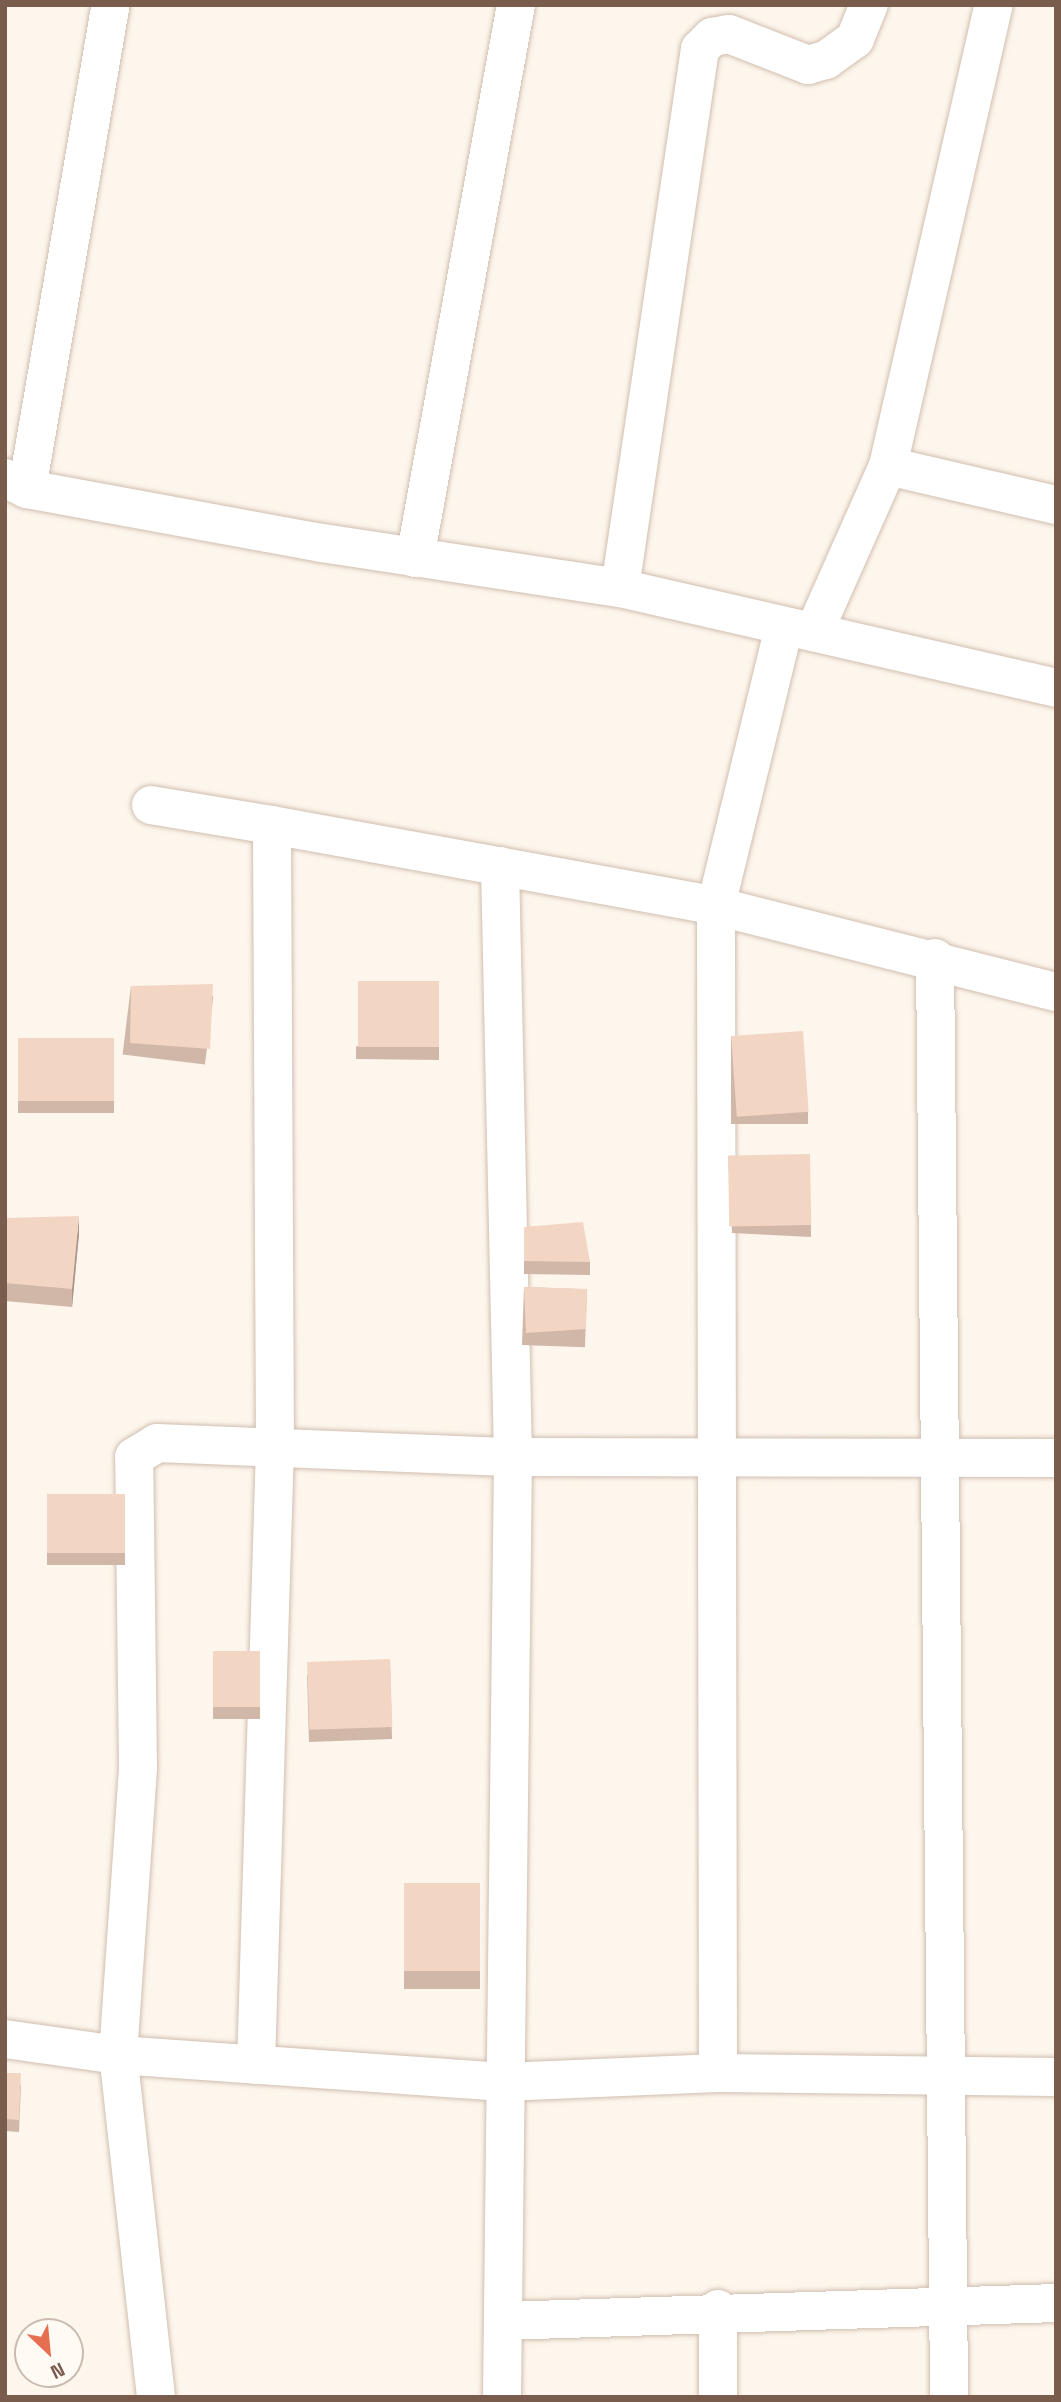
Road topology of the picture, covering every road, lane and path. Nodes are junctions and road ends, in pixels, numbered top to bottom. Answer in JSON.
{"nodes":[{"id":1,"x":111,"y":5,"type":"edge"},
{"id":2,"x":516,"y":5,"type":"edge"},
{"id":3,"x":869,"y":5,"type":"edge"},
{"id":4,"x":994,"y":5,"type":"edge"},
{"id":5,"x":888,"y":466,"type":"junction"},
{"id":6,"x":16,"y":484,"type":"edge"},
{"id":7,"x":1056,"y":505,"type":"edge"},
{"id":8,"x":415,"y":558,"type":"junction"},
{"id":9,"x":620,"y":588,"type":"junction"},
{"id":10,"x":799,"y":629,"type":"junction"},
{"id":11,"x":1056,"y":688,"type":"edge"},
{"id":12,"x":151,"y":805,"type":"dead end"},
{"id":13,"x":272,"y":825,"type":"junction"},
{"id":14,"x":500,"y":866,"type":"junction"},
{"id":15,"x":716,"y":906,"type":"junction"},
{"id":16,"x":935,"y":958,"type":"junction"},
{"id":17,"x":1056,"y":992,"type":"edge"},
{"id":18,"x":275,"y":1445,"type":"junction"},
{"id":19,"x":717,"y":1452,"type":"junction"},
{"id":20,"x":940,"y":1456,"type":"junction"},
{"id":21,"x":513,"y":1457,"type":"junction"},
{"id":22,"x":1056,"y":1458,"type":"edge"},
{"id":23,"x":5,"y":2039,"type":"edge"},
{"id":24,"x":118,"y":2055,"type":"junction"},
{"id":25,"x":256,"y":2065,"type":"junction"},
{"id":26,"x":718,"y":2073,"type":"junction"},
{"id":27,"x":946,"y":2076,"type":"junction"},
{"id":28,"x":1056,"y":2077,"type":"edge"},
{"id":29,"x":503,"y":2082,"type":"junction"},
{"id":30,"x":1056,"y":2303,"type":"edge"},
{"id":31,"x":948,"y":2305,"type":"junction"},
{"id":32,"x":718,"y":2309,"type":"junction"},
{"id":33,"x":503,"y":2321,"type":"junction"},
{"id":34,"x":156,"y":2397,"type":"edge"},
{"id":35,"x":502,"y":2397,"type":"edge"},
{"id":36,"x":718,"y":2397,"type":"edge"},
{"id":37,"x":949,"y":2397,"type":"edge"}],
"edges":[{"from":1,"to":6,"type":"street"},
{"from":2,"to":8,"type":"street"},
{"from":3,"to":9,"type":"street"},
{"from":4,"to":5,"type":"street"},
{"from":5,"to":7,"type":"street"},
{"from":5,"to":10,"type":"street"},
{"from":6,"to":8,"type":"street"},
{"from":8,"to":9,"type":"street"},
{"from":9,"to":10,"type":"street"},
{"from":10,"to":11,"type":"street"},
{"from":10,"to":15,"type":"street"},
{"from":12,"to":13,"type":"street"},
{"from":13,"to":14,"type":"street"},
{"from":13,"to":18,"type":"street"},
{"from":14,"to":15,"type":"street"},
{"from":14,"to":21,"type":"street"},
{"from":15,"to":16,"type":"street"},
{"from":15,"to":19,"type":"street"},
{"from":16,"to":17,"type":"street"},
{"from":16,"to":20,"type":"street"},
{"from":18,"to":21,"type":"street"},
{"from":18,"to":24,"type":"street"},
{"from":18,"to":25,"type":"street"},
{"from":19,"to":20,"type":"street"},
{"from":19,"to":21,"type":"street"},
{"from":19,"to":26,"type":"street"},
{"from":20,"to":22,"type":"street"},
{"from":20,"to":27,"type":"street"},
{"from":21,"to":29,"type":"street"},
{"from":23,"to":24,"type":"street"},
{"from":24,"to":25,"type":"street"},
{"from":24,"to":34,"type":"street"},
{"from":25,"to":29,"type":"street"},
{"from":26,"to":27,"type":"street"},
{"from":26,"to":29,"type":"street"},
{"from":27,"to":28,"type":"street"},
{"from":27,"to":31,"type":"street"},
{"from":29,"to":33,"type":"street"},
{"from":30,"to":31,"type":"street"},
{"from":31,"to":32,"type":"street"},
{"from":31,"to":37,"type":"street"},
{"from":32,"to":33,"type":"street"},
{"from":32,"to":36,"type":"street"},
{"from":33,"to":35,"type":"street"}]}
